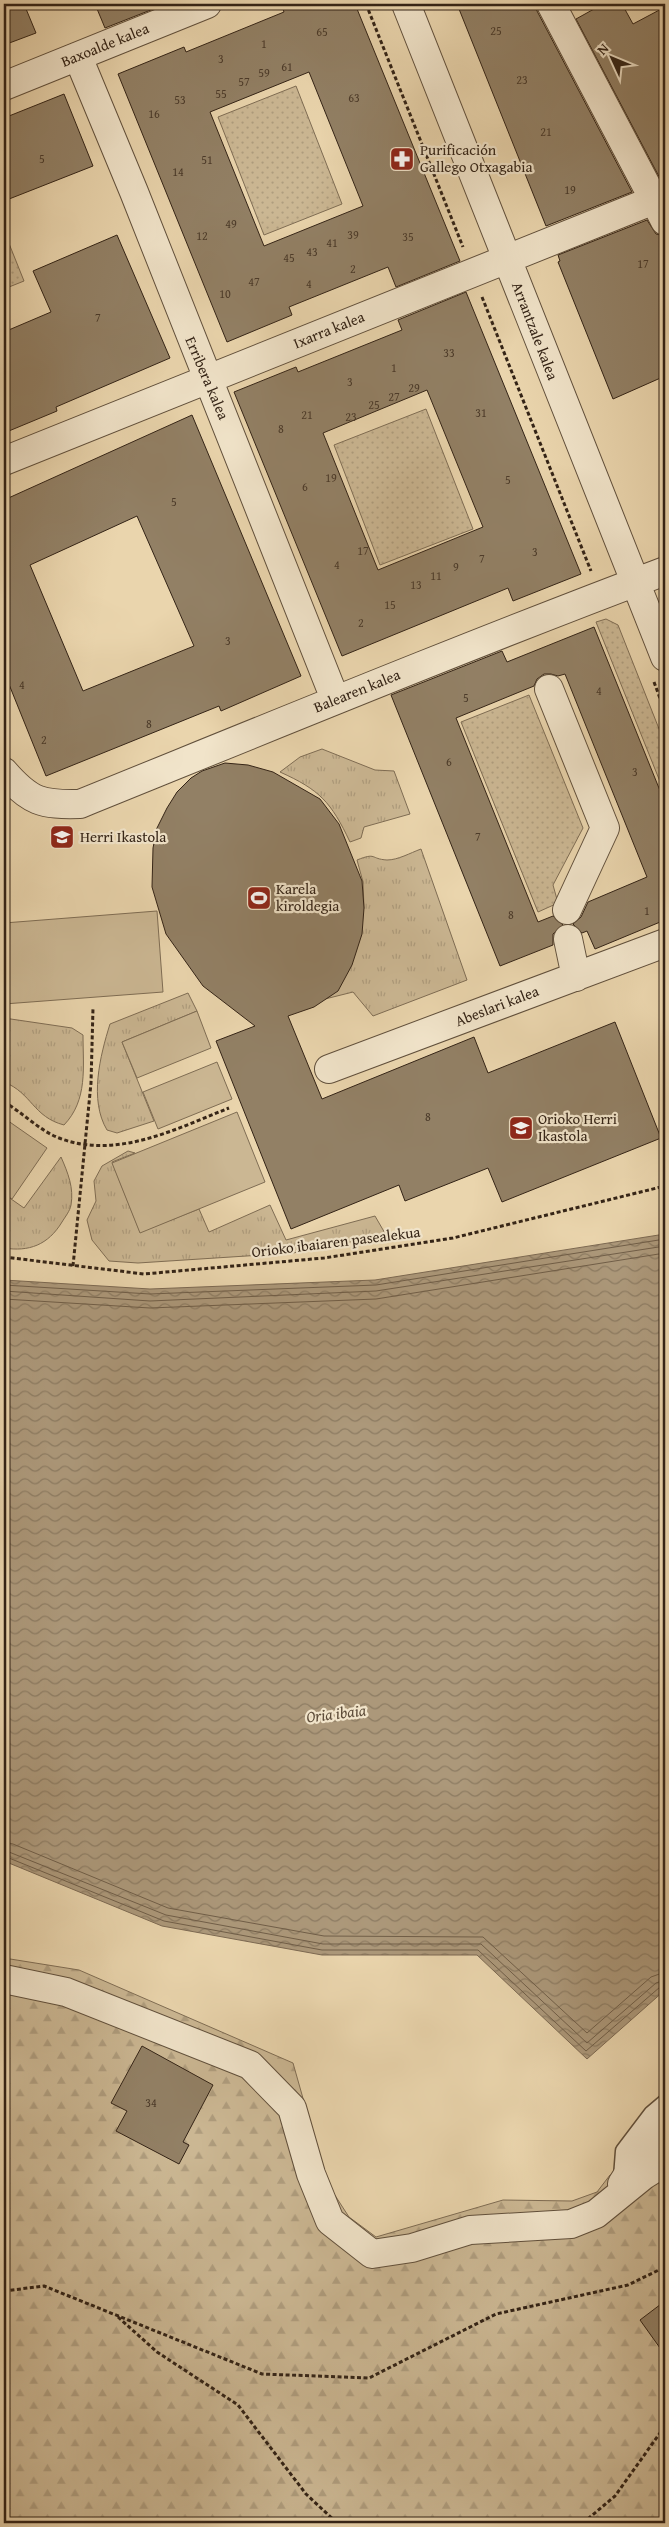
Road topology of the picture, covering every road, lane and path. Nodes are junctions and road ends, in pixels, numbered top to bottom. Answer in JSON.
{"nodes":[{"id":1,"x":207,"y":4,"type":"edge"},
{"id":2,"x":366,"y":4,"type":"edge"},
{"id":3,"x":406,"y":4,"type":"edge"},
{"id":4,"x":559,"y":6,"type":"edge"},
{"id":5,"x":78,"y":56,"type":"junction"},
{"id":6,"x":4,"y":86,"type":"edge"},
{"id":7,"x":660,"y":211,"type":"edge"},
{"id":8,"x":507,"y":260,"type":"junction"},
{"id":9,"x":473,"y":273,"type":"junction"},
{"id":10,"x":208,"y":379,"type":"junction"},
{"id":11,"x":4,"y":461,"type":"edge"},
{"id":12,"x":665,"y":571,"type":"edge"},
{"id":13,"x":634,"y":582,"type":"junction"},
{"id":14,"x":600,"y":594,"type":"junction"},
{"id":15,"x":659,"y":667,"type":"edge"},
{"id":16,"x":549,"y":688,"type":"dead end"},
{"id":17,"x":335,"y":700,"type":"junction"},
{"id":18,"x":665,"y":712,"type":"edge"},
{"id":19,"x":4,"y":772,"type":"edge"},
{"id":20,"x":567,"y":910,"type":"dead end"},
{"id":21,"x":568,"y":939,"type":"dead end"},
{"id":22,"x":665,"y":943,"type":"edge"},
{"id":23,"x":576,"y":977,"type":"junction"},
{"id":24,"x":93,"y":1008,"type":"dead end"},
{"id":25,"x":329,"y":1069,"type":"dead end"},
{"id":26,"x":4,"y":1102,"type":"edge"},
{"id":27,"x":229,"y":1108,"type":"dead end"},
{"id":28,"x":83,"y":1144,"type":"junction"},
{"id":29,"x":665,"y":1186,"type":"edge"},
{"id":30,"x":4,"y":1257,"type":"edge"},
{"id":31,"x":73,"y":1266,"type":"junction"},
{"id":32,"x":4,"y":1979,"type":"edge"},
{"id":33,"x":665,"y":2103,"type":"edge"},
{"id":34,"x":662,"y":2127,"type":"edge"},
{"id":35,"x":664,"y":2161,"type":"edge"},
{"id":36,"x":622,"y":2184,"type":"junction"},
{"id":37,"x":596,"y":2214,"type":"junction"},
{"id":38,"x":665,"y":2267,"type":"edge"},
{"id":39,"x":4,"y":2290,"type":"edge"},
{"id":40,"x":116,"y":2315,"type":"junction"},
{"id":41,"x":665,"y":2426,"type":"edge"},
{"id":42,"x":337,"y":2523,"type":"edge"},
{"id":43,"x":583,"y":2523,"type":"edge"}],
"edges":[{"from":1,"to":5,"type":"street","name":"Baxoalde kalea"},
{"from":2,"to":9,"type":"path"},
{"from":3,"to":8,"type":"street","name":"Arrantzale kalea"},
{"from":4,"to":7,"type":"street"},
{"from":5,"to":6,"type":"street","name":"Baxoalde kalea"},
{"from":5,"to":10,"type":"street","name":"Erribera kalea"},
{"from":7,"to":8,"type":"street","name":"Ixarra kalea"},
{"from":8,"to":9,"type":"street","name":"Ixarra kalea"},
{"from":8,"to":13,"type":"street","name":"Arrantzale kalea"},
{"from":9,"to":10,"type":"street","name":"Ixarra kalea"},
{"from":9,"to":14,"type":"path"},
{"from":10,"to":11,"type":"street","name":"Ixarra kalea"},
{"from":10,"to":17,"type":"street","name":"Erribera kalea"},
{"from":12,"to":13,"type":"street","name":"Balearen kalea"},
{"from":13,"to":14,"type":"street","name":"Balearen kalea"},
{"from":13,"to":15,"type":"street","name":"Arrantzale kalea"},
{"from":14,"to":17,"type":"street","name":"Balearen kalea"},
{"from":15,"to":18,"type":"path"},
{"from":16,"to":20,"type":"street"},
{"from":17,"to":19,"type":"street","name":"Balearen kalea"},
{"from":21,"to":23,"type":"street"},
{"from":22,"to":23,"type":"street","name":"Abeslari kalea"},
{"from":23,"to":25,"type":"street","name":"Abeslari kalea"},
{"from":24,"to":28,"type":"path"},
{"from":26,"to":28,"type":"path"},
{"from":27,"to":28,"type":"path"},
{"from":28,"to":31,"type":"path"},
{"from":29,"to":31,"type":"path","name":"Orioko ibaiaren pasealekua"},
{"from":30,"to":31,"type":"path","name":"Orioko ibaiaren pasealekua"},
{"from":32,"to":37,"type":"street"},
{"from":33,"to":36,"type":"lane"},
{"from":34,"to":36,"type":"street"},
{"from":35,"to":37,"type":"street"},
{"from":36,"to":37,"type":"street"},
{"from":38,"to":40,"type":"path"},
{"from":39,"to":40,"type":"path"},
{"from":40,"to":42,"type":"path"},
{"from":41,"to":43,"type":"path"}]}
